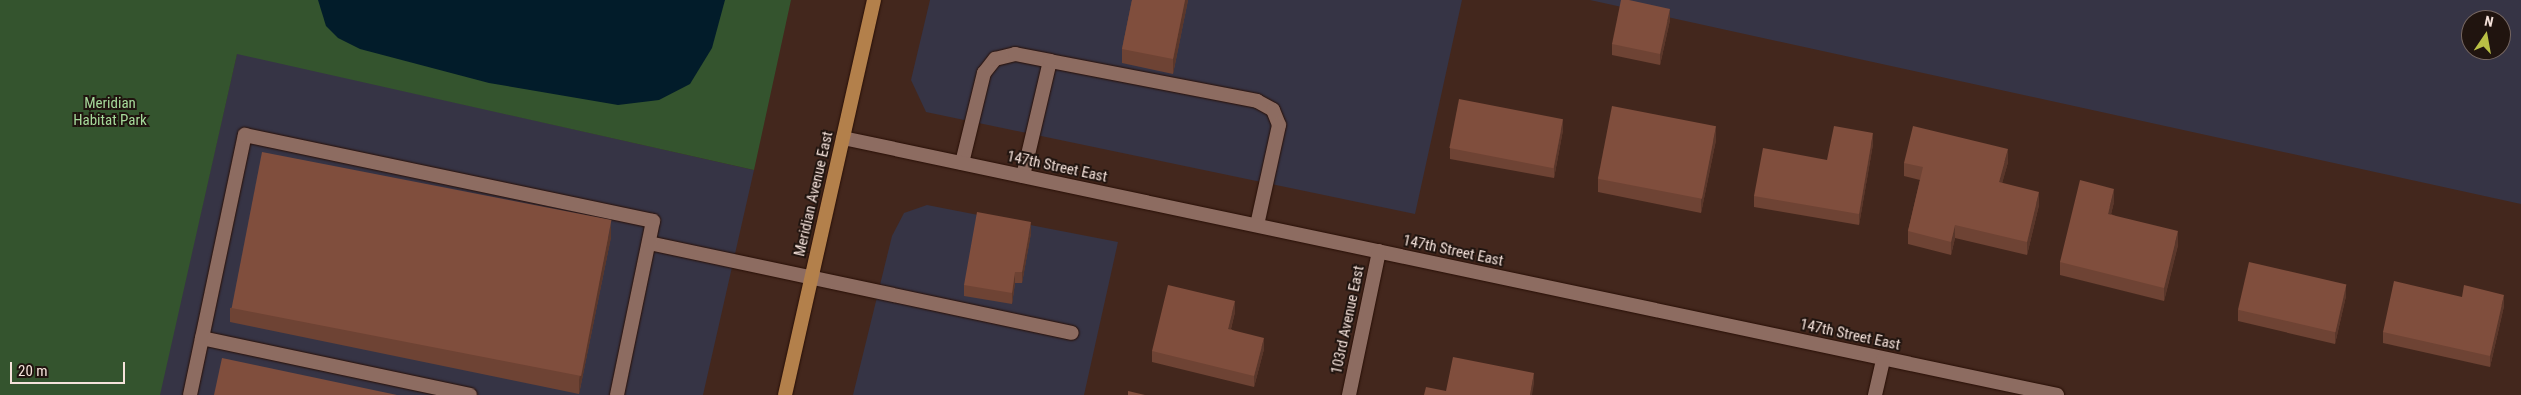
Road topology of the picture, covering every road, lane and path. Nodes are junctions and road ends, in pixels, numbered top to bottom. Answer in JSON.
{"nodes":[{"id":1,"x":874,"y":0,"type":"edge"},
{"id":2,"x":1050,"y":61,"type":"junction"},
{"id":3,"x":843,"y":138,"type":"junction"},
{"id":4,"x":962,"y":163,"type":"junction"},
{"id":5,"x":1023,"y":176,"type":"junction"},
{"id":6,"x":1257,"y":226,"type":"junction"},
{"id":7,"x":649,"y":243,"type":"junction"},
{"id":8,"x":1379,"y":251,"type":"junction"},
{"id":9,"x":812,"y":277,"type":"junction"},
{"id":10,"x":1072,"y":333,"type":"dead end"},
{"id":11,"x":202,"y":338,"type":"junction"},
{"id":12,"x":1883,"y":358,"type":"junction"},
{"id":13,"x":190,"y":395,"type":"edge"},
{"id":14,"x":470,"y":395,"type":"edge"},
{"id":15,"x":617,"y":395,"type":"edge"},
{"id":16,"x":785,"y":395,"type":"edge"},
{"id":17,"x":1349,"y":395,"type":"edge"},
{"id":18,"x":1875,"y":395,"type":"edge"},
{"id":19,"x":2057,"y":395,"type":"edge"}],
"edges":[{"from":1,"to":3,"type":"main road","name":"Meridian Avenue East"},
{"from":2,"to":4,"type":"street"},
{"from":2,"to":5,"type":"street"},
{"from":2,"to":6,"type":"street"},
{"from":3,"to":4,"type":"street","name":"147th Street East"},
{"from":3,"to":9,"type":"main road","name":"Meridian Avenue East"},
{"from":4,"to":5,"type":"street","name":"147th Street East"},
{"from":5,"to":6,"type":"street","name":"147th Street East"},
{"from":6,"to":8,"type":"street","name":"147th Street East"},
{"from":7,"to":9,"type":"street"},
{"from":7,"to":11,"type":"street"},
{"from":7,"to":15,"type":"street"},
{"from":8,"to":12,"type":"street","name":"147th Street East"},
{"from":8,"to":17,"type":"street","name":"103rd Avenue East"},
{"from":9,"to":10,"type":"street"},
{"from":9,"to":16,"type":"main road","name":"Meridian Avenue East"},
{"from":11,"to":13,"type":"street"},
{"from":11,"to":14,"type":"street"},
{"from":12,"to":18,"type":"street"},
{"from":12,"to":19,"type":"street","name":"147th Street East"}]}
